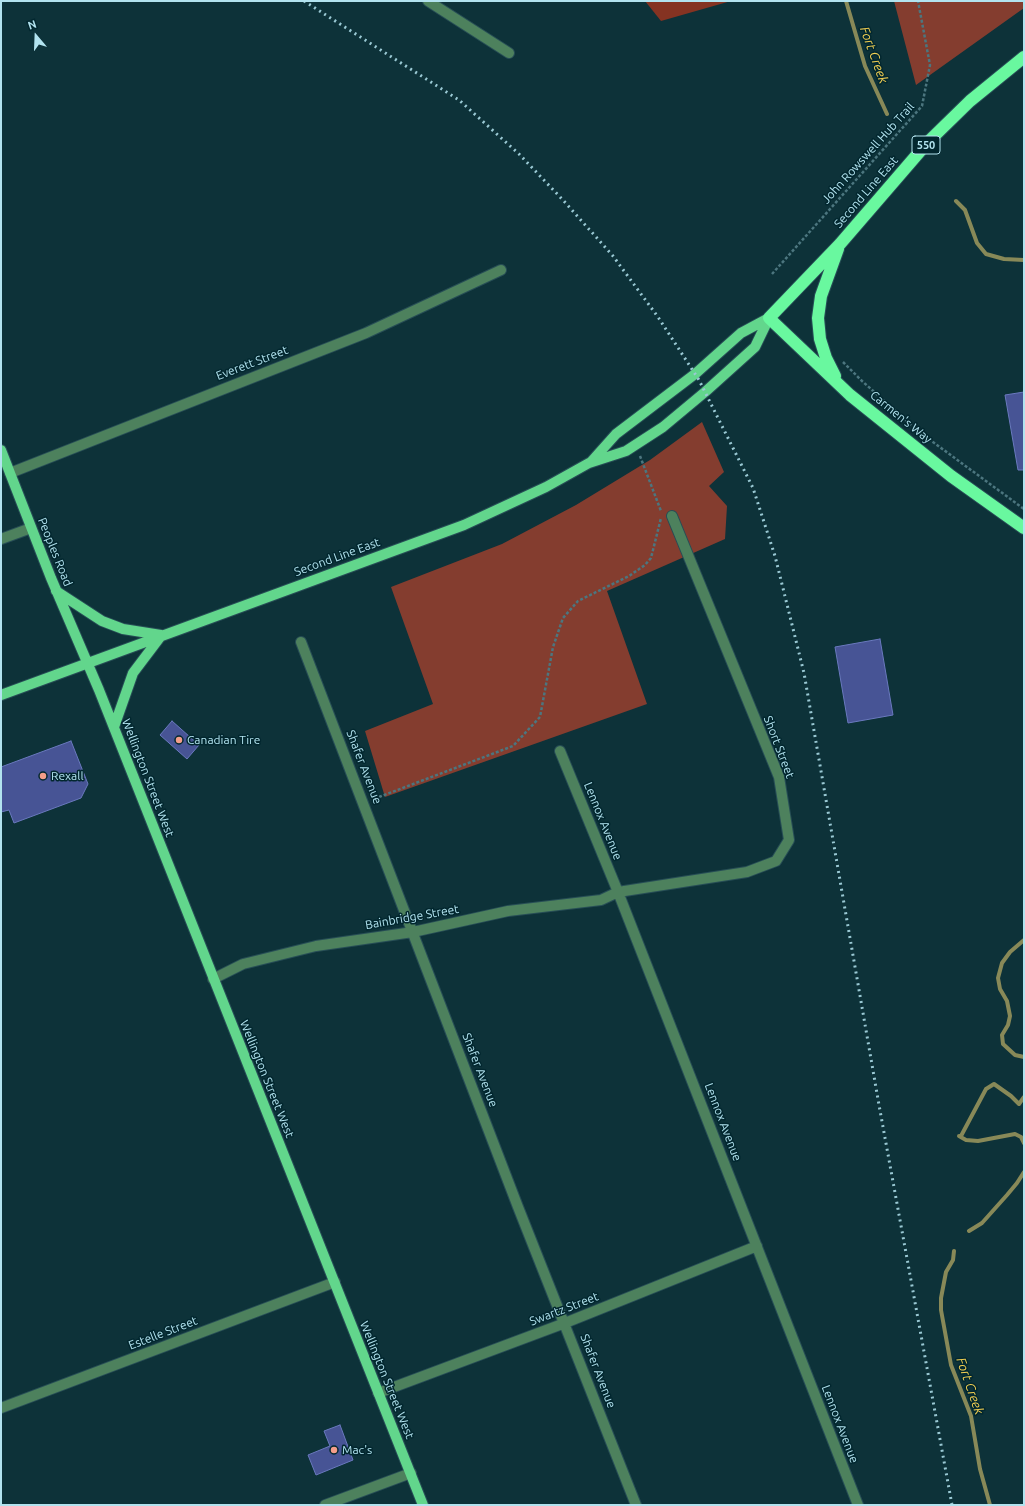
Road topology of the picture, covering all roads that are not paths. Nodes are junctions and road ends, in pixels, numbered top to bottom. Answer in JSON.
{"nodes":[{"id":1,"x":428,"y":1,"type":"edge"},
{"id":2,"x":509,"y":54,"type":"dead end"},
{"id":3,"x":1024,"y":57,"type":"edge"},
{"id":4,"x":840,"y":244,"type":"junction"},
{"id":5,"x":501,"y":270,"type":"dead end"},
{"id":6,"x":769,"y":318,"type":"junction"},
{"id":7,"x":839,"y":384,"type":"junction"},
{"id":8,"x":1,"y":450,"type":"edge"},
{"id":9,"x":589,"y":463,"type":"junction"},
{"id":10,"x":10,"y":473,"type":"junction"},
{"id":11,"x":672,"y":516,"type":"dead end"},
{"id":12,"x":31,"y":528,"type":"junction"},
{"id":13,"x":1024,"y":528,"type":"edge"},
{"id":14,"x":1,"y":539,"type":"edge"},
{"id":15,"x":56,"y":591,"type":"junction"},
{"id":16,"x":162,"y":636,"type":"junction"},
{"id":17,"x":302,"y":642,"type":"dead end"},
{"id":18,"x":88,"y":662,"type":"junction"},
{"id":19,"x":1,"y":696,"type":"edge"},
{"id":20,"x":114,"y":727,"type":"junction"},
{"id":21,"x":560,"y":751,"type":"dead end"},
{"id":22,"x":618,"y":892,"type":"junction"},
{"id":23,"x":413,"y":932,"type":"junction"},
{"id":24,"x":213,"y":979,"type":"junction"},
{"id":25,"x":757,"y":1246,"type":"junction"},
{"id":26,"x":335,"y":1282,"type":"junction"},
{"id":27,"x":565,"y":1323,"type":"junction"},
{"id":28,"x":378,"y":1393,"type":"junction"},
{"id":29,"x":1,"y":1408,"type":"edge"},
{"id":30,"x":410,"y":1473,"type":"junction"},
{"id":31,"x":325,"y":1505,"type":"edge"},
{"id":32,"x":423,"y":1505,"type":"edge"},
{"id":33,"x":636,"y":1505,"type":"edge"},
{"id":34,"x":858,"y":1505,"type":"edge"}],
"edges":[{"from":1,"to":2,"type":"street"},
{"from":3,"to":4,"type":"highway","name":"Second Line East","number":"550"},
{"from":4,"to":6,"type":"highway","name":"Second Line East","number":"550"},
{"from":4,"to":7,"type":"highway"},
{"from":5,"to":10,"type":"street","name":"Everett Street"},
{"from":6,"to":7,"type":"highway","name":"Carmen's Way"},
{"from":6,"to":9,"type":"main road","name":"Second Line East","number":"550"},
{"from":6,"to":9,"type":"main road","name":"Second Line East","number":"550"},
{"from":7,"to":13,"type":"highway","name":"Carmen's Way"},
{"from":8,"to":10,"type":"main road","name":"Peoples Road"},
{"from":9,"to":16,"type":"main road","name":"Second Line East","number":"550"},
{"from":10,"to":12,"type":"main road","name":"Peoples Road"},
{"from":11,"to":22,"type":"street","name":"Short Street"},
{"from":12,"to":14,"type":"street"},
{"from":12,"to":15,"type":"main road","name":"Peoples Road"},
{"from":15,"to":16,"type":"main road"},
{"from":15,"to":18,"type":"main road","name":"Peoples Road"},
{"from":16,"to":18,"type":"main road","name":"Second Line East","number":"550"},
{"from":16,"to":20,"type":"main road"},
{"from":17,"to":23,"type":"street","name":"Shafer Avenue"},
{"from":18,"to":19,"type":"main road","number":"550"},
{"from":18,"to":20,"type":"main road","name":"Wellington Street West"},
{"from":20,"to":24,"type":"main road","name":"Wellington Street West"},
{"from":21,"to":22,"type":"street","name":"Lennox Avenue"},
{"from":22,"to":23,"type":"street","name":"Bainbridge Street"},
{"from":22,"to":25,"type":"street","name":"Lennox Avenue"},
{"from":23,"to":24,"type":"street","name":"Bainbridge Street"},
{"from":23,"to":27,"type":"street","name":"Shafer Avenue"},
{"from":24,"to":26,"type":"main road","name":"Wellington Street West"},
{"from":25,"to":27,"type":"street","name":"Swartz Street"},
{"from":25,"to":34,"type":"street","name":"Lennox Avenue"},
{"from":26,"to":28,"type":"main road","name":"Wellington Street West"},
{"from":26,"to":29,"type":"street","name":"Estelle Street"},
{"from":27,"to":28,"type":"street","name":"Swartz Street"},
{"from":27,"to":33,"type":"street","name":"Shafer Avenue"},
{"from":28,"to":30,"type":"main road","name":"Wellington Street West"},
{"from":30,"to":31,"type":"street"},
{"from":30,"to":32,"type":"main road","name":"Wellington Street West"}]}
